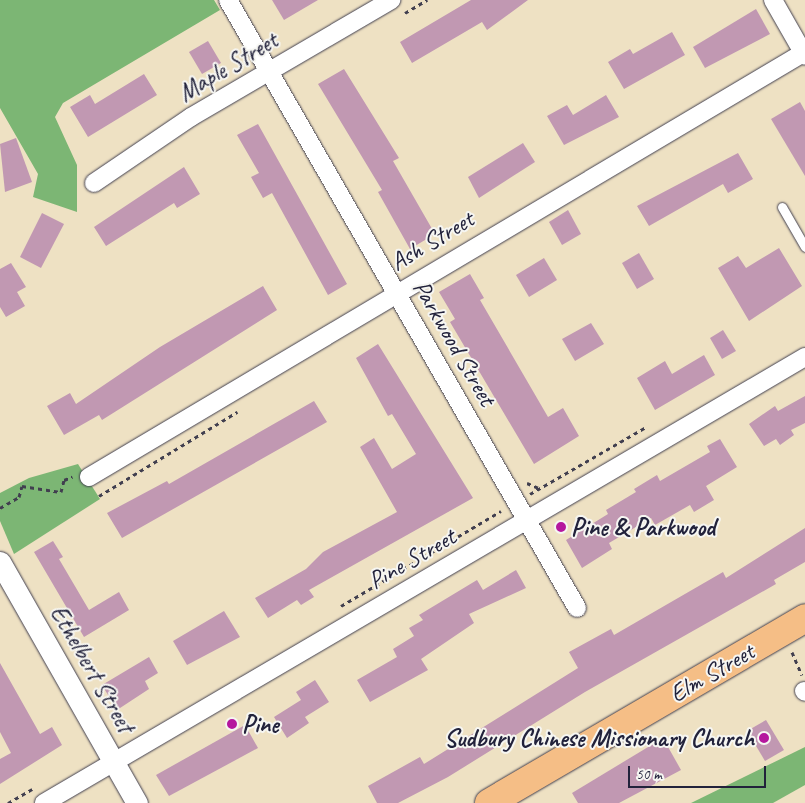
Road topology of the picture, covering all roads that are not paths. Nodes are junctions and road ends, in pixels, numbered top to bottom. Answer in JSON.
{"nodes":[{"id":1,"x":228,"y":0,"type":"edge"},
{"id":2,"x":391,"y":0,"type":"edge"},
{"id":3,"x":773,"y":0,"type":"edge"},
{"id":4,"x":804,"y":55,"type":"edge"},
{"id":5,"x":269,"y":71,"type":"junction"},
{"id":6,"x":94,"y":183,"type":"dead end"},
{"id":7,"x":782,"y":208,"type":"dead end"},
{"id":8,"x":805,"y":247,"type":"edge"},
{"id":9,"x":396,"y":292,"type":"junction"},
{"id":10,"x":805,"y":357,"type":"edge"},
{"id":11,"x":89,"y":477,"type":"road end"},
{"id":12,"x":528,"y":520,"type":"junction"},
{"id":13,"x":0,"y":562,"type":"edge"},
{"id":14,"x":577,"y":608,"type":"dead end"},
{"id":15,"x":805,"y":618,"type":"edge"},
{"id":16,"x":114,"y":763,"type":"junction"},
{"id":17,"x":44,"y":803,"type":"edge"},
{"id":18,"x":137,"y":803,"type":"edge"},
{"id":19,"x":489,"y":803,"type":"edge"}],
"edges":[{"from":1,"to":5,"type":"street","name":"Parkwood Street"},
{"from":2,"to":5,"type":"street","name":"Maple Street"},
{"from":3,"to":4,"type":"street"},
{"from":4,"to":9,"type":"street","name":"Ash Street"},
{"from":5,"to":6,"type":"street","name":"Maple Street"},
{"from":5,"to":9,"type":"street","name":"Parkwood Street"},
{"from":7,"to":8,"type":"lane"},
{"from":9,"to":11,"type":"street","name":"Ash Street"},
{"from":9,"to":12,"type":"street","name":"Parkwood Street"},
{"from":10,"to":12,"type":"street","name":"Pine Street"},
{"from":12,"to":14,"type":"street","name":"Parkwood Street"},
{"from":12,"to":16,"type":"street","name":"Pine Street"},
{"from":13,"to":16,"type":"street","name":"Ethelbert Street"},
{"from":15,"to":19,"type":"main road","name":"Elm Street"},
{"from":16,"to":17,"type":"street","name":"Pine Street"},
{"from":16,"to":18,"type":"street","name":"Ethelbert Street"}]}
